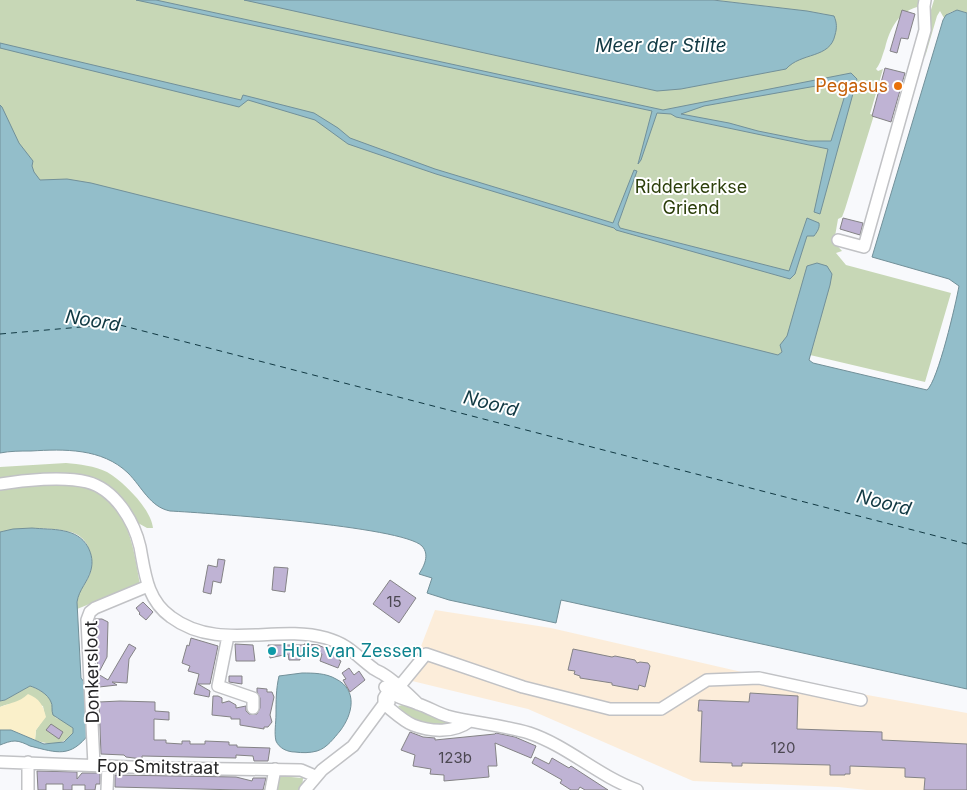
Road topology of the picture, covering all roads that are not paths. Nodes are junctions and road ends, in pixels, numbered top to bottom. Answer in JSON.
{"nodes":[{"id":1,"x":927,"y":2,"type":"edge"},
{"id":2,"x":838,"y":240,"type":"dead end"},
{"id":3,"x":0,"y":484,"type":"edge"},
{"id":4,"x":148,"y":586,"type":"junction"},
{"id":5,"x":228,"y":636,"type":"junction"},
{"id":6,"x":396,"y":688,"type":"junction"},
{"id":7,"x":862,"y":700,"type":"dead end"},
{"id":8,"x":384,"y":704,"type":"junction"},
{"id":9,"x":253,"y":708,"type":"dead end"},
{"id":10,"x":470,"y":721,"type":"junction"},
{"id":11,"x":0,"y":762,"type":"edge"},
{"id":12,"x":28,"y":762,"type":"junction"},
{"id":13,"x":94,"y":765,"type":"junction"},
{"id":14,"x":108,"y":766,"type":"junction"},
{"id":15,"x":275,"y":769,"type":"junction"},
{"id":16,"x":315,"y":776,"type":"junction"},
{"id":17,"x":28,"y":790,"type":"edge"},
{"id":18,"x":108,"y":790,"type":"edge"},
{"id":19,"x":271,"y":790,"type":"edge"},
{"id":20,"x":305,"y":790,"type":"edge"},
{"id":21,"x":637,"y":790,"type":"edge"}],
"edges":[{"from":1,"to":2,"type":"street"},
{"from":3,"to":4,"type":"street"},
{"from":4,"to":5,"type":"street"},
{"from":4,"to":13,"type":"street","name":"Donkersloot"},
{"from":5,"to":6,"type":"street"},
{"from":5,"to":9,"type":"street"},
{"from":6,"to":7,"type":"street"},
{"from":6,"to":8,"type":"street"},
{"from":6,"to":10,"type":"street"},
{"from":8,"to":10,"type":"street"},
{"from":8,"to":16,"type":"street"},
{"from":10,"to":21,"type":"street"},
{"from":11,"to":12,"type":"street","name":"Fop Smitstraat"},
{"from":12,"to":13,"type":"street","name":"Fop Smitstraat"},
{"from":12,"to":17,"type":"street"},
{"from":13,"to":14,"type":"street","name":"Fop Smitstraat"},
{"from":14,"to":15,"type":"street","name":"Fop Smitstraat"},
{"from":14,"to":18,"type":"street"},
{"from":15,"to":16,"type":"street","name":"Fop Smitstraat"},
{"from":15,"to":19,"type":"street"},
{"from":16,"to":20,"type":"street"}]}
